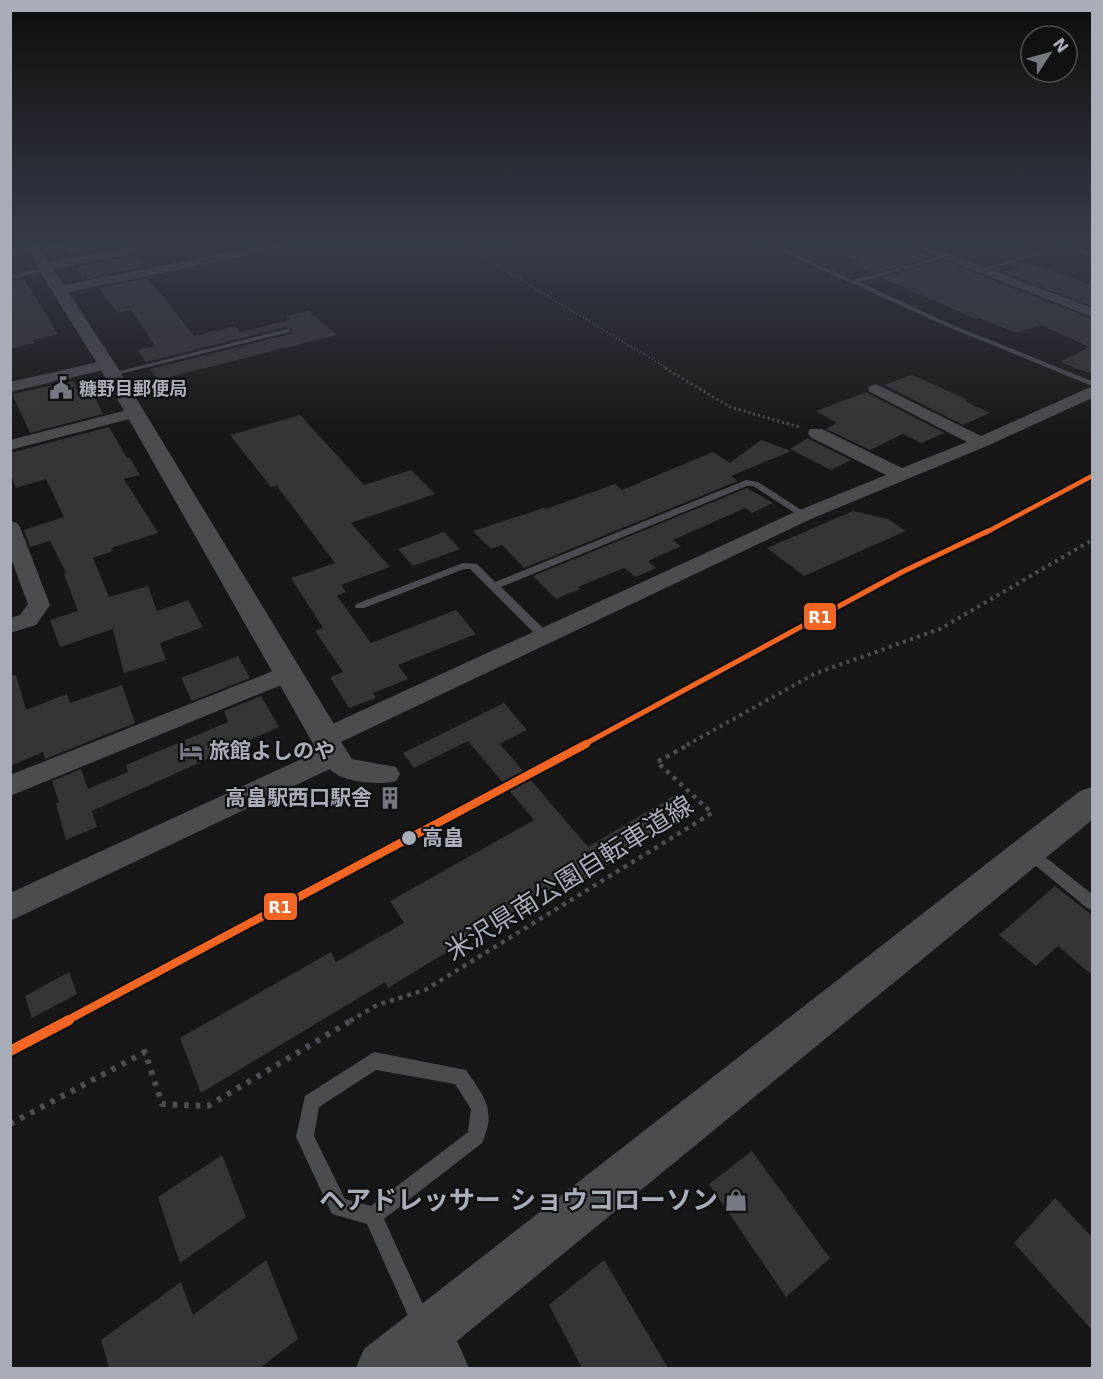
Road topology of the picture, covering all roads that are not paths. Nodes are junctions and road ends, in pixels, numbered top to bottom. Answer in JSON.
{"nodes":[{"id":1,"x":70,"y":307,"type":"edge"},
{"id":2,"x":909,"y":307,"type":"edge"},
{"id":3,"x":1078,"y":307,"type":"edge"},
{"id":4,"x":1092,"y":313,"type":"edge"},
{"id":5,"x":287,"y":331,"type":"dead end"},
{"id":6,"x":109,"y":369,"type":"junction"},
{"id":7,"x":1092,"y":384,"type":"edge"},
{"id":8,"x":10,"y":387,"type":"edge"},
{"id":9,"x":876,"y":389,"type":"dead end"},
{"id":10,"x":1092,"y":392,"type":"edge"},
{"id":11,"x":135,"y":413,"type":"junction"},
{"id":12,"x":816,"y":433,"type":"road end"},
{"id":13,"x":981,"y":442,"type":"junction"},
{"id":14,"x":10,"y":446,"type":"edge"},
{"id":15,"x":899,"y":474,"type":"junction"},
{"id":16,"x":804,"y":515,"type":"junction"},
{"id":17,"x":11,"y":527,"type":"edge"},
{"id":18,"x":494,"y":586,"type":"junction"},
{"id":19,"x":360,"y":606,"type":"dead end"},
{"id":20,"x":10,"y":626,"type":"edge"},
{"id":21,"x":543,"y":635,"type":"junction"},
{"id":22,"x":288,"y":673,"type":"junction"},
{"id":23,"x":330,"y":746,"type":"junction"},
{"id":24,"x":387,"y":774,"type":"dead end"},
{"id":25,"x":10,"y":786,"type":"edge"},
{"id":26,"x":1092,"y":801,"type":"edge"},
{"id":27,"x":1030,"y":853,"type":"junction"},
{"id":28,"x":1092,"y":903,"type":"edge"},
{"id":29,"x":10,"y":908,"type":"edge"},
{"id":30,"x":374,"y":1216,"type":"junction"},
{"id":31,"x":435,"y":1351,"type":"edge"},
{"id":32,"x":383,"y":1368,"type":"edge"}],
"edges":[{"from":1,"to":6,"type":"street"},
{"from":2,"to":7,"type":"lane"},
{"from":3,"to":4,"type":"street"},
{"from":5,"to":6,"type":"lane"},
{"from":6,"to":8,"type":"street"},
{"from":6,"to":11,"type":"street"},
{"from":9,"to":13,"type":"street"},
{"from":10,"to":13,"type":"street"},
{"from":11,"to":14,"type":"street"},
{"from":11,"to":22,"type":"street"},
{"from":12,"to":15,"type":"street"},
{"from":13,"to":15,"type":"street"},
{"from":15,"to":16,"type":"street"},
{"from":16,"to":18,"type":"lane"},
{"from":16,"to":21,"type":"street"},
{"from":17,"to":20,"type":"street"},
{"from":18,"to":19,"type":"lane"},
{"from":18,"to":21,"type":"lane"},
{"from":21,"to":23,"type":"street"},
{"from":22,"to":23,"type":"street"},
{"from":22,"to":25,"type":"street"},
{"from":23,"to":24,"type":"street"},
{"from":23,"to":29,"type":"street"},
{"from":26,"to":27,"type":"street"},
{"from":27,"to":28,"type":"lane"},
{"from":27,"to":31,"type":"street"},
{"from":30,"to":30,"type":"lane"},
{"from":30,"to":31,"type":"lane"},
{"from":31,"to":32,"type":"street"}]}
